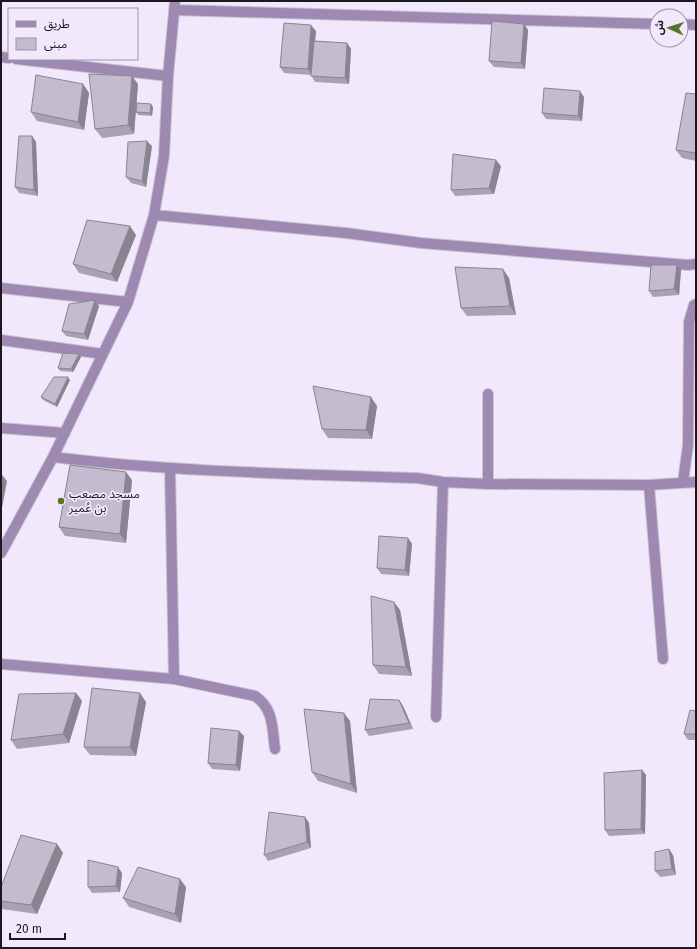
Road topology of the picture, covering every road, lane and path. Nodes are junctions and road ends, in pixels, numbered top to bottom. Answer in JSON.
{"nodes":[{"id":1,"x":174,"y":6,"type":"edge"},
{"id":2,"x":649,"y":24,"type":"edge"},
{"id":3,"x":25,"y":60,"type":"edge"},
{"id":4,"x":168,"y":76,"type":"junction"},
{"id":5,"x":154,"y":215,"type":"junction"},
{"id":6,"x":696,"y":264,"type":"edge"},
{"id":7,"x":1,"y":288,"type":"edge"},
{"id":8,"x":128,"y":302,"type":"junction"},
{"id":9,"x":696,"y":304,"type":"edge"},
{"id":10,"x":1,"y":340,"type":"edge"},
{"id":11,"x":103,"y":354,"type":"junction"},
{"id":12,"x":488,"y":394,"type":"dead end"},
{"id":13,"x":1,"y":428,"type":"edge"},
{"id":14,"x":64,"y":433,"type":"junction"},
{"id":15,"x":53,"y":457,"type":"junction"},
{"id":16,"x":170,"y":468,"type":"junction"},
{"id":17,"x":443,"y":482,"type":"junction"},
{"id":18,"x":683,"y":482,"type":"junction"},
{"id":19,"x":696,"y":482,"type":"edge"},
{"id":20,"x":488,"y":484,"type":"junction"},
{"id":21,"x":649,"y":485,"type":"junction"},
{"id":22,"x":1,"y":553,"type":"edge"},
{"id":23,"x":663,"y":659,"type":"dead end"},
{"id":24,"x":1,"y":664,"type":"edge"},
{"id":25,"x":174,"y":679,"type":"junction"},
{"id":26,"x":436,"y":717,"type":"dead end"},
{"id":27,"x":274,"y":750,"type":"dead end"}],
"edges":[{"from":1,"to":2,"type":"street"},
{"from":1,"to":4,"type":"street"},
{"from":3,"to":4,"type":"street"},
{"from":4,"to":5,"type":"street"},
{"from":5,"to":6,"type":"street"},
{"from":5,"to":8,"type":"street"},
{"from":7,"to":8,"type":"street"},
{"from":8,"to":11,"type":"street"},
{"from":9,"to":18,"type":"street"},
{"from":10,"to":11,"type":"street"},
{"from":11,"to":14,"type":"street"},
{"from":12,"to":20,"type":"street"},
{"from":13,"to":14,"type":"street"},
{"from":14,"to":15,"type":"street"},
{"from":15,"to":16,"type":"street"},
{"from":15,"to":22,"type":"street"},
{"from":16,"to":17,"type":"street"},
{"from":16,"to":25,"type":"street"},
{"from":17,"to":20,"type":"street"},
{"from":17,"to":26,"type":"street"},
{"from":18,"to":19,"type":"street"},
{"from":18,"to":21,"type":"street"},
{"from":20,"to":21,"type":"street"},
{"from":21,"to":23,"type":"street"},
{"from":24,"to":25,"type":"street"},
{"from":25,"to":27,"type":"street"}]}
